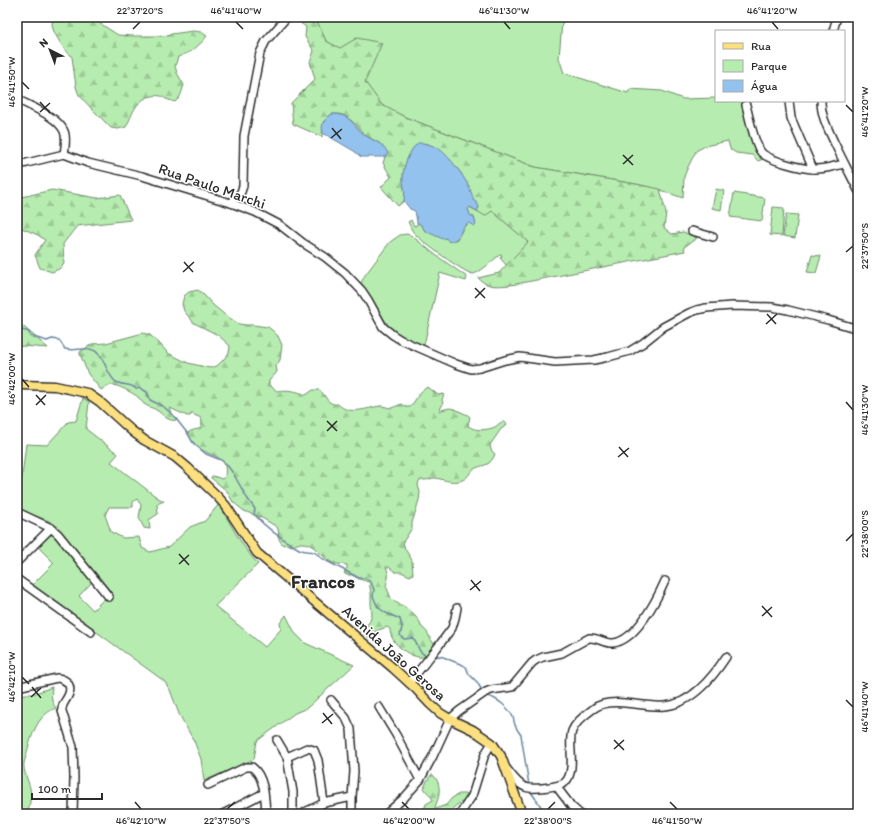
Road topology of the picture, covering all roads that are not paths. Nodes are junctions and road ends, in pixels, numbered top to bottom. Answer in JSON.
{"nodes":[{"id":1,"x":287,"y":17,"type":"edge"},
{"id":2,"x":837,"y":17,"type":"edge"},
{"id":3,"x":833,"y":30,"type":"edge"},
{"id":4,"x":17,"y":99,"type":"edge"},
{"id":5,"x":789,"y":102,"type":"edge"},
{"id":6,"x":821,"y":102,"type":"edge"},
{"id":7,"x":746,"y":104,"type":"dead end"},
{"id":8,"x":64,"y":154,"type":"junction"},
{"id":9,"x":844,"y":164,"type":"junction"},
{"id":10,"x":17,"y":165,"type":"edge"},
{"id":11,"x":813,"y":169,"type":"junction"},
{"id":12,"x":858,"y":190,"type":"edge"},
{"id":13,"x":231,"y":203,"type":"junction"},
{"id":14,"x":692,"y":231,"type":"dead end"},
{"id":15,"x":713,"y":237,"type":"dead end"},
{"id":16,"x":858,"y":329,"type":"edge"},
{"id":17,"x":18,"y":386,"type":"edge"},
{"id":18,"x":17,"y":512,"type":"edge"},
{"id":19,"x":51,"y":528,"type":"junction"},
{"id":20,"x":17,"y":562,"type":"edge"},
{"id":21,"x":17,"y":579,"type":"edge"},
{"id":22,"x":665,"y":580,"type":"dead end"},
{"id":23,"x":108,"y":597,"type":"dead end"},
{"id":24,"x":457,"y":608,"type":"dead end"},
{"id":25,"x":91,"y":632,"type":"dead end"},
{"id":26,"x":726,"y":657,"type":"dead end"},
{"id":27,"x":409,"y":682,"type":"junction"},
{"id":28,"x":17,"y":687,"type":"edge"},
{"id":29,"x":331,"y":700,"type":"dead end"},
{"id":30,"x":379,"y":707,"type":"dead end"},
{"id":31,"x":450,"y":719,"type":"junction"},
{"id":32,"x":277,"y":740,"type":"dead end"},
{"id":33,"x":492,"y":743,"type":"junction"},
{"id":34,"x":287,"y":757,"type":"junction"},
{"id":35,"x":505,"y":766,"type":"junction"},
{"id":36,"x":420,"y":780,"type":"junction"},
{"id":37,"x":208,"y":785,"type":"dead end"},
{"id":38,"x":556,"y":786,"type":"junction"},
{"id":39,"x":264,"y":793,"type":"junction"},
{"id":40,"x":352,"y":797,"type":"junction"},
{"id":41,"x":324,"y":803,"type":"junction"},
{"id":42,"x":305,"y":812,"type":"dead end"},
{"id":43,"x":73,"y":814,"type":"edge"},
{"id":44,"x":223,"y":814,"type":"edge"},
{"id":45,"x":266,"y":814,"type":"edge"},
{"id":46,"x":293,"y":814,"type":"edge"},
{"id":47,"x":352,"y":814,"type":"edge"},
{"id":48,"x":386,"y":814,"type":"edge"},
{"id":49,"x":460,"y":814,"type":"edge"},
{"id":50,"x":522,"y":814,"type":"edge"},
{"id":51,"x":580,"y":814,"type":"edge"}],
"edges":[{"from":1,"to":13,"type":"street"},
{"from":2,"to":3,"type":"street"},
{"from":4,"to":8,"type":"street"},
{"from":5,"to":11,"type":"street"},
{"from":6,"to":9,"type":"street"},
{"from":7,"to":11,"type":"street"},
{"from":8,"to":10,"type":"street"},
{"from":8,"to":13,"type":"street","name":"Rua Paulo Marchi"},
{"from":9,"to":11,"type":"street"},
{"from":9,"to":12,"type":"street"},
{"from":13,"to":16,"type":"street","name":"Rua Paulo Marchi"},
{"from":14,"to":15,"type":"street"},
{"from":17,"to":27,"type":"main road","name":"Avenida João Gerosa"},
{"from":18,"to":19,"type":"street"},
{"from":19,"to":20,"type":"street"},
{"from":19,"to":23,"type":"street"},
{"from":21,"to":25,"type":"street"},
{"from":22,"to":31,"type":"street"},
{"from":24,"to":27,"type":"street"},
{"from":26,"to":38,"type":"street"},
{"from":27,"to":31,"type":"main road","name":"Avenida João Gerosa"},
{"from":28,"to":43,"type":"street"},
{"from":29,"to":40,"type":"street"},
{"from":30,"to":36,"type":"street"},
{"from":31,"to":33,"type":"main road","name":"Avenida João Gerosa"},
{"from":31,"to":36,"type":"street"},
{"from":32,"to":34,"type":"street"},
{"from":33,"to":35,"type":"main road","name":"Avenida João Gerosa"},
{"from":33,"to":49,"type":"street"},
{"from":34,"to":41,"type":"street"},
{"from":34,"to":46,"type":"street"},
{"from":35,"to":38,"type":"street"},
{"from":35,"to":50,"type":"main road","name":"Avenida João Gerosa"},
{"from":36,"to":48,"type":"street"},
{"from":37,"to":39,"type":"street"},
{"from":38,"to":51,"type":"street"},
{"from":39,"to":44,"type":"street"},
{"from":39,"to":45,"type":"street"},
{"from":40,"to":41,"type":"street"},
{"from":40,"to":47,"type":"street"},
{"from":41,"to":42,"type":"street"}]}
